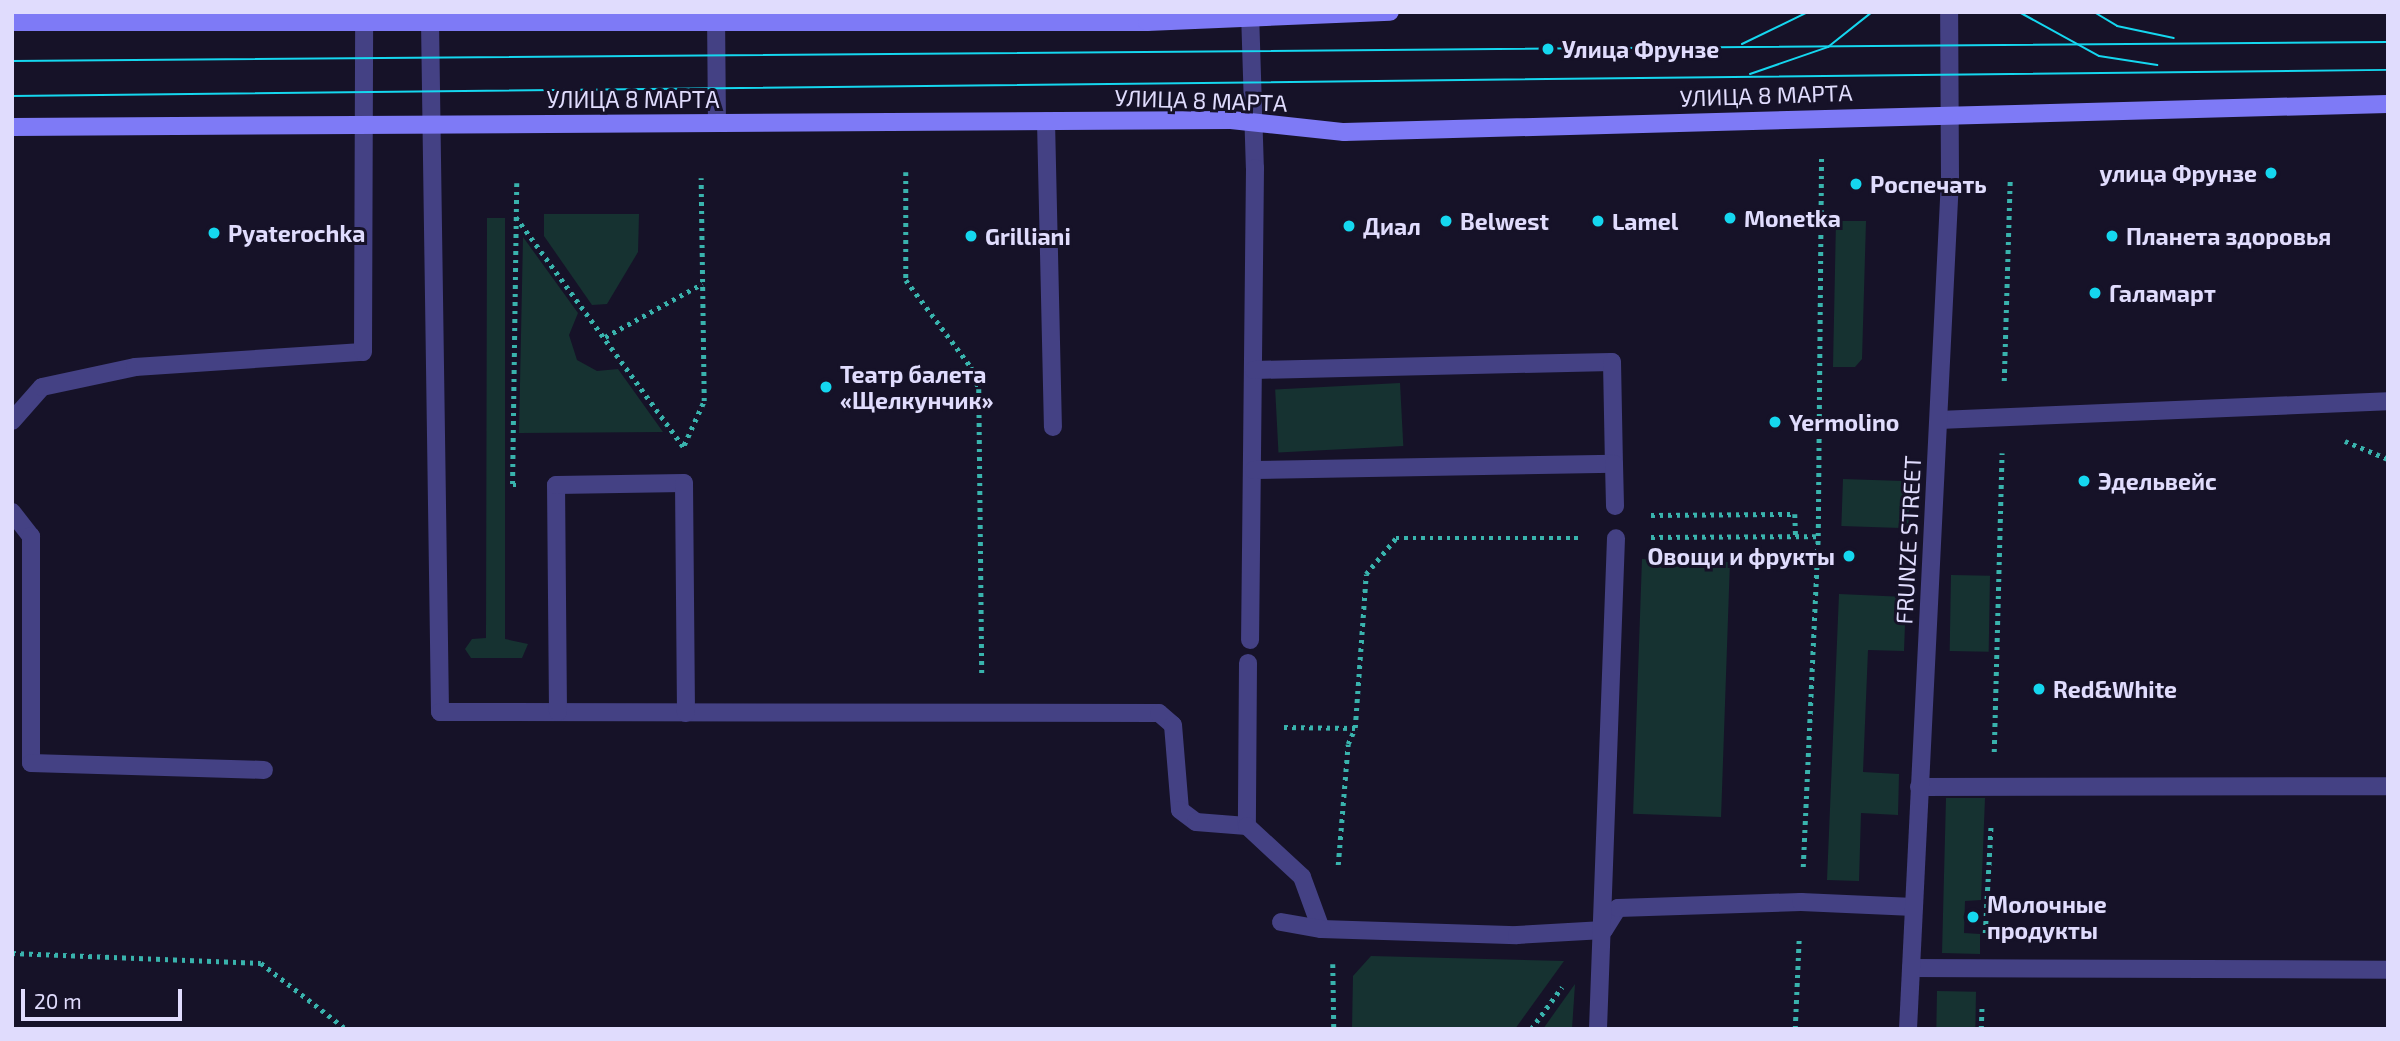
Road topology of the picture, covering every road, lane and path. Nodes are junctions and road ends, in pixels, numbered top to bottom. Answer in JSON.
{"nodes":[{"id":1,"x":1390,"y":12,"type":"edge"},
{"id":2,"x":1949,"y":12,"type":"edge"},
{"id":3,"x":1250,"y":15,"type":"edge"},
{"id":4,"x":716,"y":17,"type":"edge"},
{"id":5,"x":364,"y":21,"type":"junction"},
{"id":6,"x":430,"y":21,"type":"junction"},
{"id":7,"x":12,"y":22,"type":"edge"},
{"id":8,"x":2388,"y":104,"type":"edge"},
{"id":9,"x":1950,"y":112,"type":"junction"},
{"id":10,"x":1046,"y":121,"type":"junction"},
{"id":11,"x":717,"y":123,"type":"junction"},
{"id":12,"x":1254,"y":123,"type":"junction"},
{"id":13,"x":432,"y":124,"type":"junction"},
{"id":14,"x":366,"y":125,"type":"junction"},
{"id":15,"x":12,"y":127,"type":"edge"},
{"id":16,"x":1821,"y":150,"type":"dead end"},
{"id":17,"x":906,"y":172,"type":"dead end"},
{"id":18,"x":701,"y":178,"type":"dead end"},
{"id":19,"x":2010,"y":179,"type":"dead end"},
{"id":20,"x":517,"y":183,"type":"dead end"},
{"id":21,"x":516,"y":216,"type":"junction"},
{"id":22,"x":702,"y":284,"type":"junction"},
{"id":23,"x":606,"y":337,"type":"junction"},
{"id":24,"x":1254,"y":370,"type":"junction"},
{"id":25,"x":2388,"y":401,"type":"edge"},
{"id":26,"x":2003,"y":418,"type":"junction"},
{"id":27,"x":1939,"y":420,"type":"junction"},
{"id":28,"x":12,"y":421,"type":"edge"},
{"id":29,"x":1053,"y":427,"type":"dead end"},
{"id":30,"x":684,"y":445,"type":"junction"},
{"id":31,"x":1614,"y":464,"type":"junction"},
{"id":32,"x":1254,"y":470,"type":"junction"},
{"id":33,"x":684,"y":483,"type":"junction"},
{"id":34,"x":556,"y":485,"type":"junction"},
{"id":35,"x":1615,"y":506,"type":"joint"},
{"id":36,"x":12,"y":512,"type":"edge"},
{"id":37,"x":1818,"y":536,"type":"junction"},
{"id":38,"x":1796,"y":537,"type":"junction"},
{"id":39,"x":1616,"y":538,"type":"junction"},
{"id":40,"x":1250,"y":640,"type":"dead end"},
{"id":41,"x":1248,"y":663,"type":"dead end"},
{"id":42,"x":558,"y":712,"type":"junction"},
{"id":43,"x":686,"y":713,"type":"junction"},
{"id":44,"x":983,"y":713,"type":"junction"},
{"id":45,"x":1248,"y":727,"type":"junction"},
{"id":46,"x":1355,"y":728,"type":"junction"},
{"id":47,"x":264,"y":770,"type":"dead end"},
{"id":48,"x":1993,"y":786,"type":"junction"},
{"id":49,"x":2388,"y":786,"type":"edge"},
{"id":50,"x":1919,"y":787,"type":"junction"},
{"id":51,"x":1247,"y":826,"type":"junction"},
{"id":52,"x":1801,"y":902,"type":"junction"},
{"id":53,"x":1914,"y":907,"type":"junction"},
{"id":54,"x":1281,"y":922,"type":"dead end"},
{"id":55,"x":1327,"y":930,"type":"junction"},
{"id":56,"x":1604,"y":930,"type":"junction"},
{"id":57,"x":12,"y":953,"type":"edge"},
{"id":58,"x":1912,"y":968,"type":"junction"},
{"id":59,"x":1983,"y":970,"type":"junction"},
{"id":60,"x":2388,"y":970,"type":"edge"},
{"id":61,"x":346,"y":1029,"type":"edge"},
{"id":62,"x":1334,"y":1029,"type":"edge"},
{"id":63,"x":1598,"y":1029,"type":"edge"},
{"id":64,"x":1795,"y":1029,"type":"edge"},
{"id":65,"x":1908,"y":1029,"type":"edge"},
{"id":66,"x":1981,"y":1029,"type":"edge"}],
"edges":[{"from":1,"to":3,"type":"main road"},
{"from":2,"to":9,"type":"street","name":"FRUNZE STREET"},
{"from":3,"to":4,"type":"main road"},
{"from":3,"to":12,"type":"street"},
{"from":4,"to":6,"type":"main road"},
{"from":4,"to":11,"type":"street"},
{"from":5,"to":6,"type":"main road"},
{"from":5,"to":7,"type":"main road"},
{"from":5,"to":14,"type":"street"},
{"from":6,"to":13,"type":"street"},
{"from":8,"to":9,"type":"main road","name":"УЛИЦА 8 МАРТА"},
{"from":9,"to":12,"type":"main road","name":"УЛИЦА 8 МАРТА"},
{"from":9,"to":27,"type":"street","name":"FRUNZE STREET"},
{"from":10,"to":11,"type":"main road","name":"УЛИЦА 8 МАРТА"},
{"from":10,"to":12,"type":"main road","name":"УЛИЦА 8 МАРТА"},
{"from":10,"to":29,"type":"street"},
{"from":11,"to":13,"type":"main road","name":"УЛИЦА 8 МАРТА"},
{"from":12,"to":24,"type":"street"},
{"from":13,"to":14,"type":"main road","name":"УЛИЦА 8 МАРТА"},
{"from":13,"to":42,"type":"street"},
{"from":14,"to":15,"type":"main road","name":"УЛИЦА 8 МАРТА"},
{"from":14,"to":28,"type":"street"},
{"from":16,"to":37,"type":"path"},
{"from":17,"to":44,"type":"path"},
{"from":18,"to":22,"type":"path"},
{"from":19,"to":26,"type":"path"},
{"from":20,"to":21,"type":"path"},
{"from":21,"to":23,"type":"path"},
{"from":21,"to":34,"type":"path"},
{"from":22,"to":23,"type":"path"},
{"from":22,"to":30,"type":"path"},
{"from":23,"to":30,"type":"path"},
{"from":24,"to":31,"type":"street"},
{"from":24,"to":32,"type":"street"},
{"from":25,"to":26,"type":"street"},
{"from":26,"to":27,"type":"street"},
{"from":26,"to":48,"type":"path"},
{"from":27,"to":50,"type":"street","name":"FRUNZE STREET"},
{"from":30,"to":33,"type":"path"},
{"from":31,"to":32,"type":"street"},
{"from":31,"to":35,"type":"street"},
{"from":32,"to":40,"type":"street"},
{"from":33,"to":34,"type":"street"},
{"from":33,"to":43,"type":"street"},
{"from":34,"to":42,"type":"street"},
{"from":35,"to":38,"type":"path"},
{"from":36,"to":47,"type":"street"},
{"from":37,"to":38,"type":"path"},
{"from":37,"to":52,"type":"path"},
{"from":38,"to":39,"type":"path"},
{"from":39,"to":46,"type":"path"},
{"from":39,"to":56,"type":"street"},
{"from":41,"to":45,"type":"street"},
{"from":42,"to":43,"type":"street"},
{"from":43,"to":44,"type":"street"},
{"from":44,"to":51,"type":"street"},
{"from":45,"to":46,"type":"path"},
{"from":45,"to":51,"type":"street"},
{"from":46,"to":55,"type":"path"},
{"from":48,"to":49,"type":"street"},
{"from":48,"to":50,"type":"street"},
{"from":48,"to":59,"type":"path"},
{"from":50,"to":53,"type":"street","name":"FRUNZE STREET"},
{"from":51,"to":55,"type":"street"},
{"from":52,"to":53,"type":"street"},
{"from":52,"to":56,"type":"street"},
{"from":52,"to":64,"type":"path"},
{"from":53,"to":58,"type":"street","name":"FRUNZE STREET"},
{"from":54,"to":55,"type":"street"},
{"from":55,"to":56,"type":"street"},
{"from":55,"to":62,"type":"path"},
{"from":56,"to":63,"type":"street"},
{"from":57,"to":61,"type":"path"},
{"from":58,"to":59,"type":"street"},
{"from":58,"to":65,"type":"street","name":"FRUNZE STREET"},
{"from":59,"to":60,"type":"street"},
{"from":59,"to":66,"type":"path"}]}
